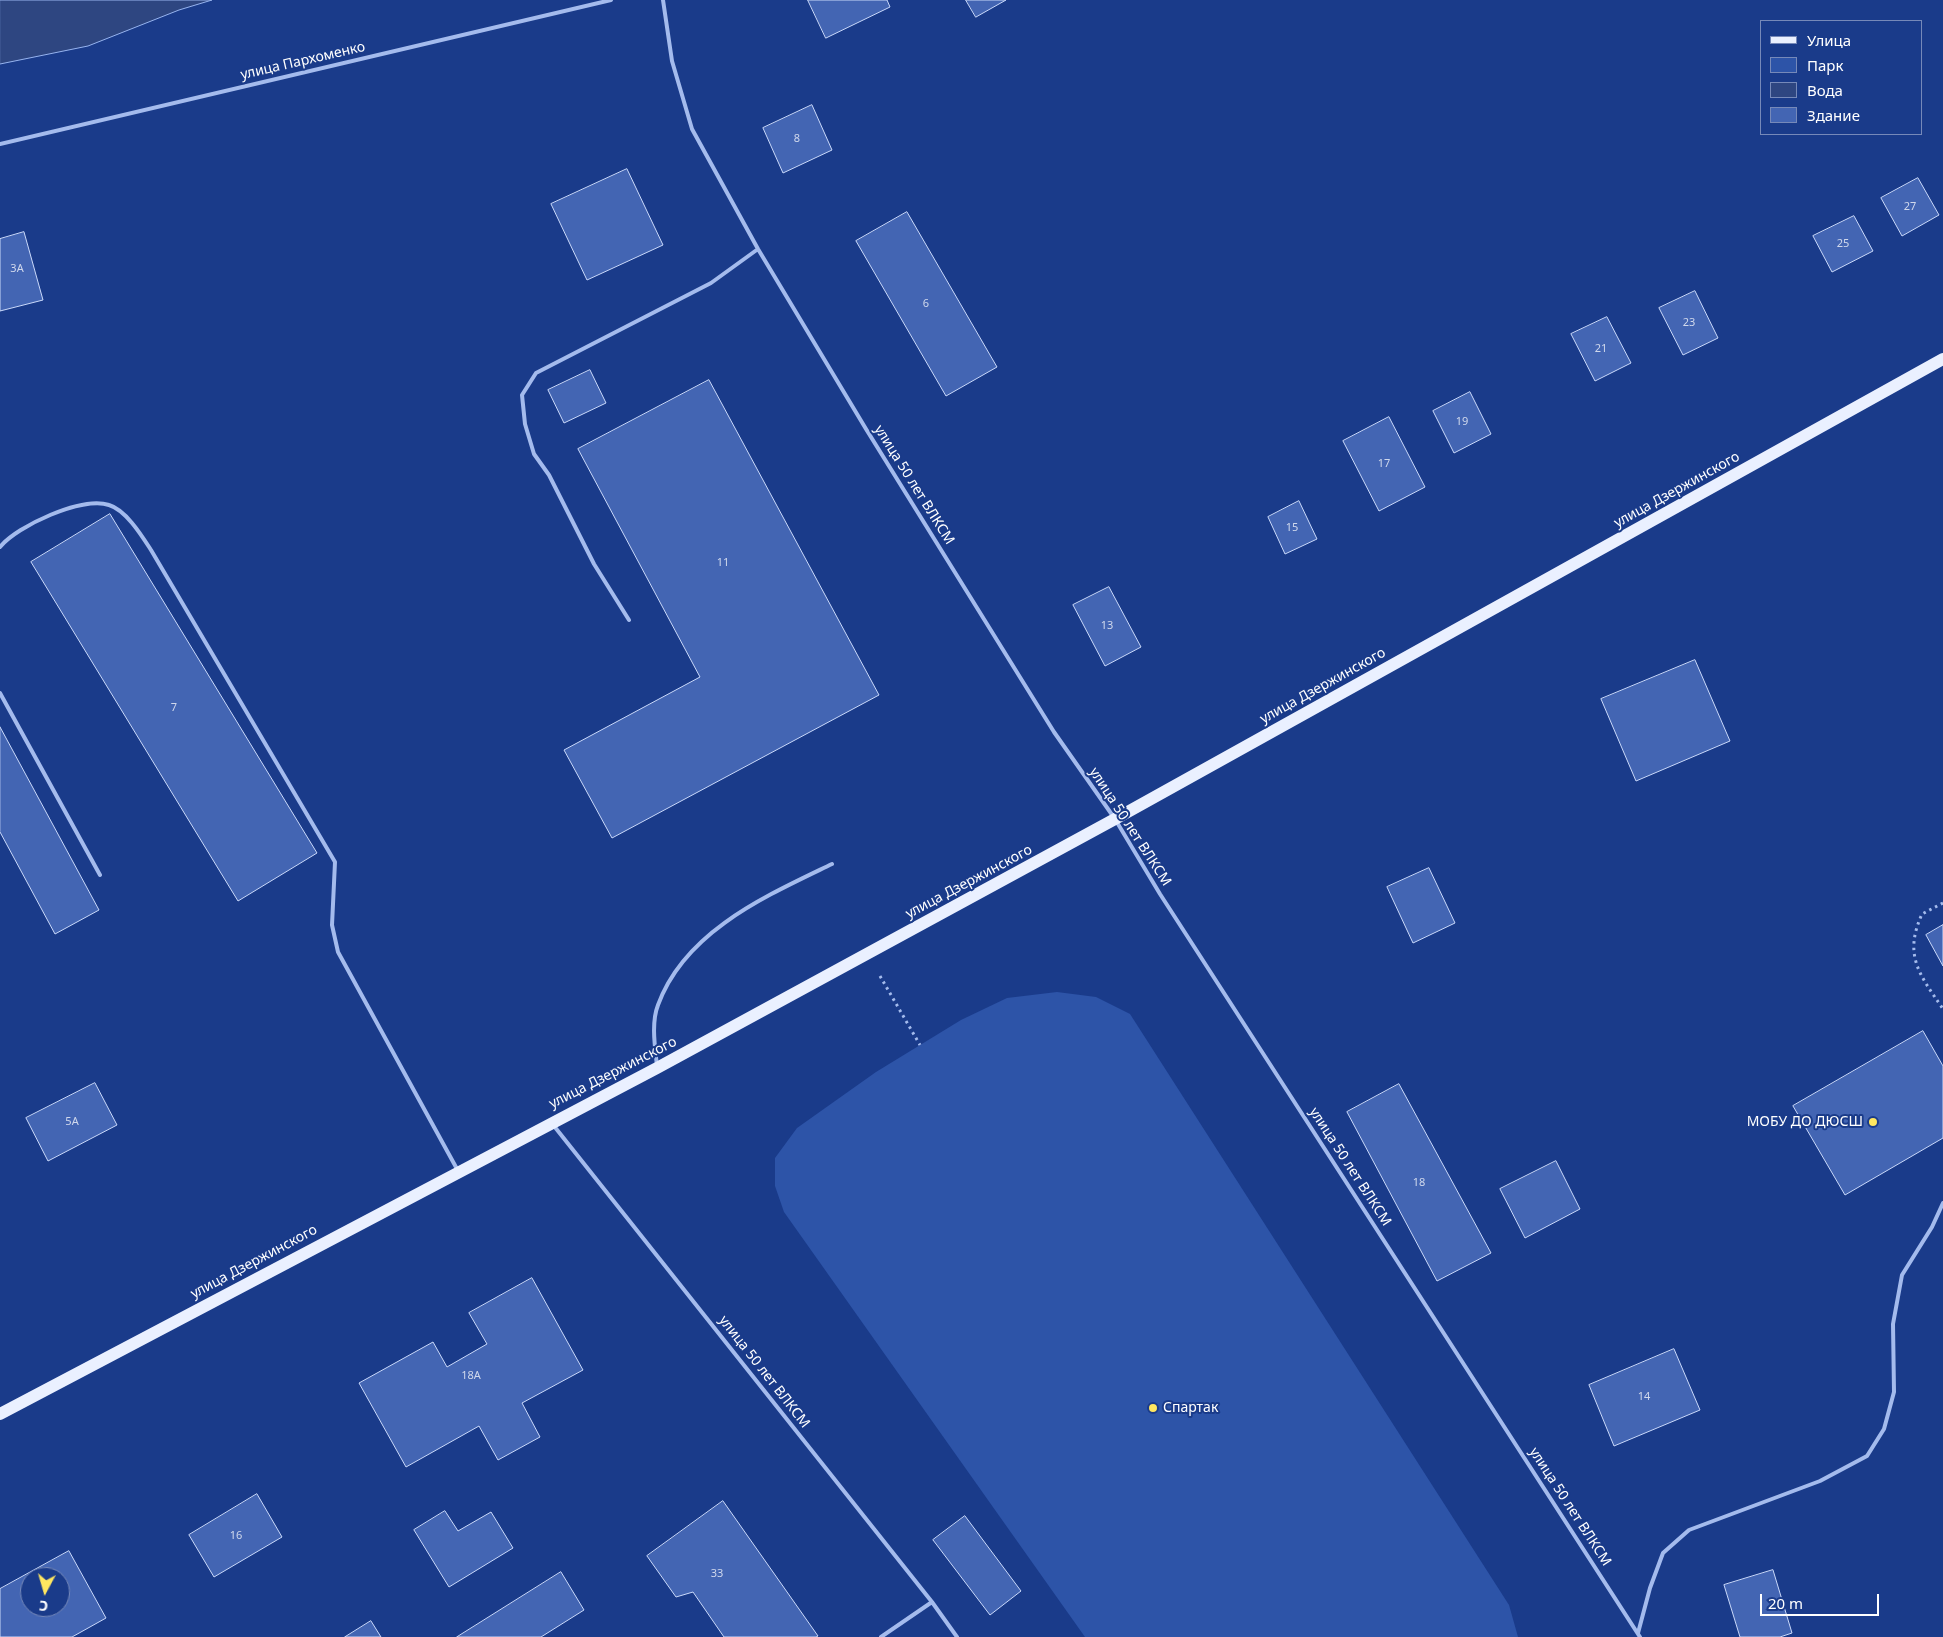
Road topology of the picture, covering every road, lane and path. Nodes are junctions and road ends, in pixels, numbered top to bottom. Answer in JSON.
{"nodes":[{"id":1,"x":611,"y":0,"type":"edge"},
{"id":2,"x":663,"y":0,"type":"edge"},
{"id":3,"x":0,"y":144,"type":"edge"},
{"id":4,"x":758,"y":249,"type":"junction"},
{"id":5,"x":1943,"y":359,"type":"edge"},
{"id":6,"x":0,"y":547,"type":"edge"},
{"id":7,"x":629,"y":620,"type":"dead end"},
{"id":8,"x":0,"y":693,"type":"edge"},
{"id":9,"x":1115,"y":820,"type":"junction"},
{"id":10,"x":832,"y":864,"type":"dead end"},
{"id":11,"x":100,"y":875,"type":"dead end"},
{"id":12,"x":1943,"y":902,"type":"edge"},
{"id":13,"x":867,"y":954,"type":"junction"},
{"id":14,"x":1943,"y":1009,"type":"edge"},
{"id":15,"x":920,"y":1045,"type":"dead end"},
{"id":16,"x":657,"y":1068,"type":"junction"},
{"id":17,"x":551,"y":1122,"type":"junction"},
{"id":18,"x":458,"y":1171,"type":"junction"},
{"id":19,"x":1943,"y":1203,"type":"edge"},
{"id":20,"x":0,"y":1414,"type":"edge"},
{"id":21,"x":932,"y":1602,"type":"junction"},
{"id":22,"x":1639,"y":1635,"type":"edge"},
{"id":23,"x":881,"y":1637,"type":"edge"},
{"id":24,"x":957,"y":1637,"type":"edge"}],
"edges":[{"from":1,"to":3,"type":"lane","name":"улица Пархоменко"},
{"from":2,"to":4,"type":"lane","name":"улица 50 лет ВЛКСМ"},
{"from":4,"to":7,"type":"lane"},
{"from":4,"to":9,"type":"lane","name":"улица 50 лет ВЛКСМ"},
{"from":5,"to":9,"type":"main road","name":"улица Дзержинского"},
{"from":6,"to":18,"type":"lane"},
{"from":8,"to":11,"type":"lane"},
{"from":9,"to":13,"type":"main road","name":"улица Дзержинского"},
{"from":9,"to":22,"type":"lane","name":"улица 50 лет ВЛКСМ"},
{"from":10,"to":16,"type":"lane"},
{"from":12,"to":14,"type":"path"},
{"from":13,"to":15,"type":"path"},
{"from":13,"to":16,"type":"main road","name":"улица Дзержинского"},
{"from":16,"to":17,"type":"main road","name":"улица Дзержинского"},
{"from":17,"to":18,"type":"main road","name":"улица Дзержинского"},
{"from":17,"to":21,"type":"lane","name":"улица 50 лет ВЛКСМ"},
{"from":18,"to":20,"type":"main road","name":"улица Дзержинского"},
{"from":19,"to":22,"type":"lane"},
{"from":21,"to":23,"type":"lane"},
{"from":21,"to":24,"type":"lane","name":"улица 50 лет ВЛКСМ"}]}
